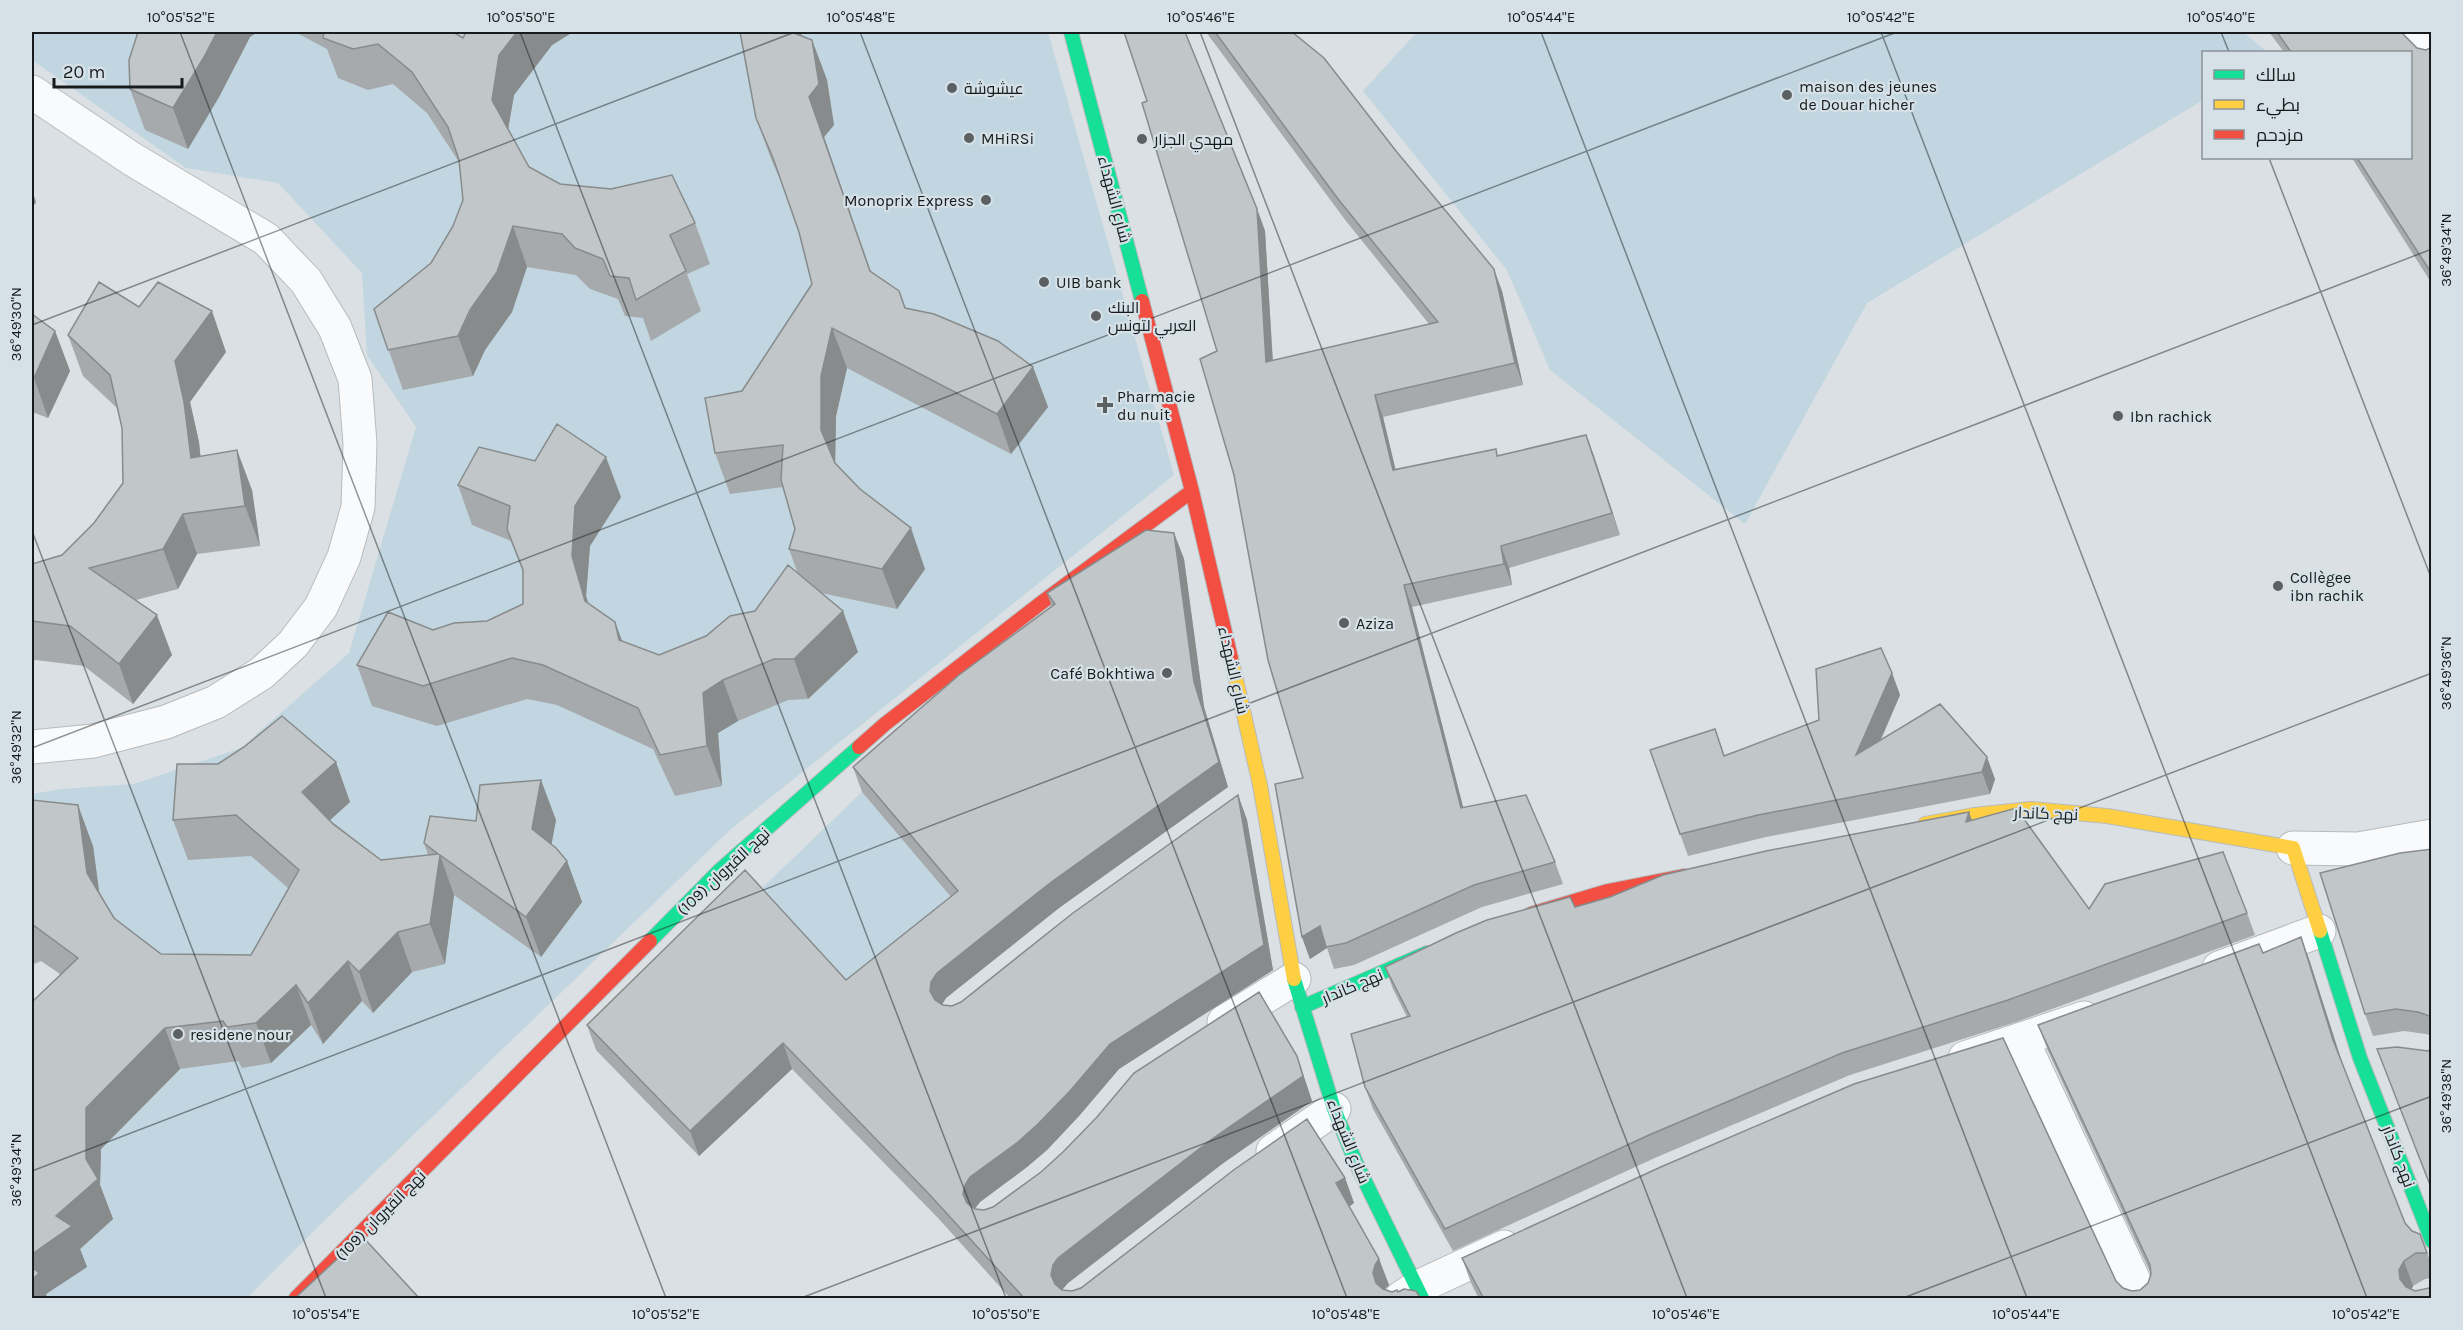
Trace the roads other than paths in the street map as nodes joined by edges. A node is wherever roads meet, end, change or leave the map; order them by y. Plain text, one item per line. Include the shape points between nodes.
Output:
1 (1071, 32) edge
2 (2415, 32) edge
3 (2432, 53) edge
4 (32, 92) edge
5 (1192, 491) junction
6 (32, 747) edge
7 (1916, 826) edge
8 (2432, 836) edge
9 (2293, 848) junction
10 (1697, 873) edge
11 (1512, 918) edge
12 (2319, 931) junction
13 (1437, 947) edge
14 (2187, 980) edge
15 (1298, 993) junction
16 (2110, 1008) edge
17 (1201, 1037) edge
18 (2022, 1040) junction
19 (2393, 1050) edge
20 (2360, 1058) junction
21 (1934, 1068) edge
22 (1334, 1109) junction
23 (1251, 1166) edge
24 (1535, 1233) edge
25 (2432, 1241) edge
26 (1413, 1295) edge
27 (296, 1299) edge
28 (2142, 1299) edge

1 - 5 street, شارع الشهداء
2 - 3 street
4 - 6 street via 132,159 266,239 306,281 335,328 355,379 360,444 358,507 344,557 321,607 293,644 262,673 216,702 166,722 93,741
5 - 15 street, شارع الشهداء via 1248,795
5 - 27 street, نهج القيروان (109) via 885,724 719,871
7 - 9 street, نهج كاندار via 2031,809 2107,816
8 - 9 street via 2358,849
9 - 12 street, نهج كاندار
10 - 11 street via 1608,891
12 - 14 street
12 - 20 street, نهج كاندار
13 - 15 street, نهج كاندار via 1389,971
15 - 17 street
15 - 22 street, شارع الشهداء
16 - 18 street
18 - 21 street
18 - 28 street
19 - 20 street
20 - 25 street, نهج كاندار
22 - 23 street
22 - 26 street, شارع الشهداء
24 - 26 street

